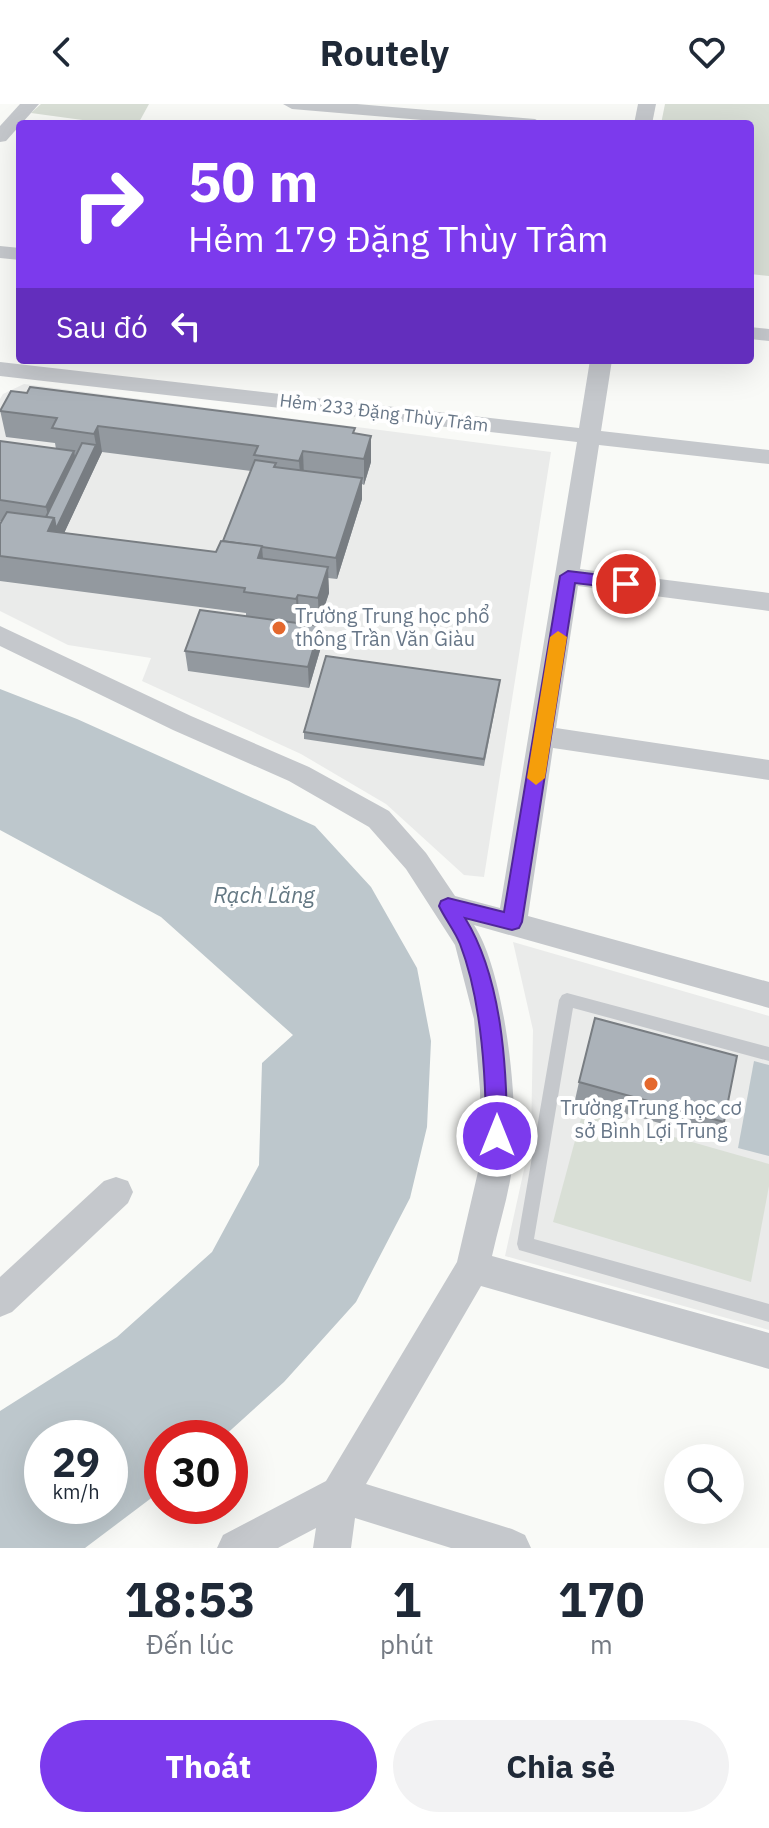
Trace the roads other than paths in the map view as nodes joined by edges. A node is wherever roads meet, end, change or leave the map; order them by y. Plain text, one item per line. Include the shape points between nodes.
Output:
1 (30, 104) edge
2 (292, 104) edge
3 (486, 120) edge
4 (0, 137) edge
5 (600, 364) edge
6 (0, 369) edge
7 (590, 437) junction
8 (769, 457) edge
9 (568, 576) junction
10 (769, 602) edge
11 (0, 635) edge
12 (542, 736) junction
13 (769, 770) edge
14 (448, 906) junction
15 (512, 922) junction
16 (769, 995) edge
17 (769, 1054) edge
18 (116, 1192) dead end
19 (473, 1267) junction
20 (0, 1300) edge
21 (769, 1313) edge
22 (769, 1351) edge
23 (339, 1494) junction
24 (236, 1548) edge
25 (332, 1548) edge
26 (512, 1548) edge

1 - 4 street
2 - 3 street
5 - 7 street
6 - 7 street, Hẻm 233 Đặng Thùy Trâm
7 - 8 street, Hẻm 233 Đặng Thùy Trâm
7 - 9 street
9 - 10 street
9 - 12 street
11 - 14 street via 339,795 379,819
12 - 13 street
12 - 15 street
14 - 15 street
14 - 19 street via 469,942 489,1019 496,1090 497,1159
15 - 16 street
17 - 21 lane via 567,1000 525,1244
18 - 20 street
19 - 22 street
19 - 23 street
23 - 24 street
23 - 25 street
23 - 26 street

